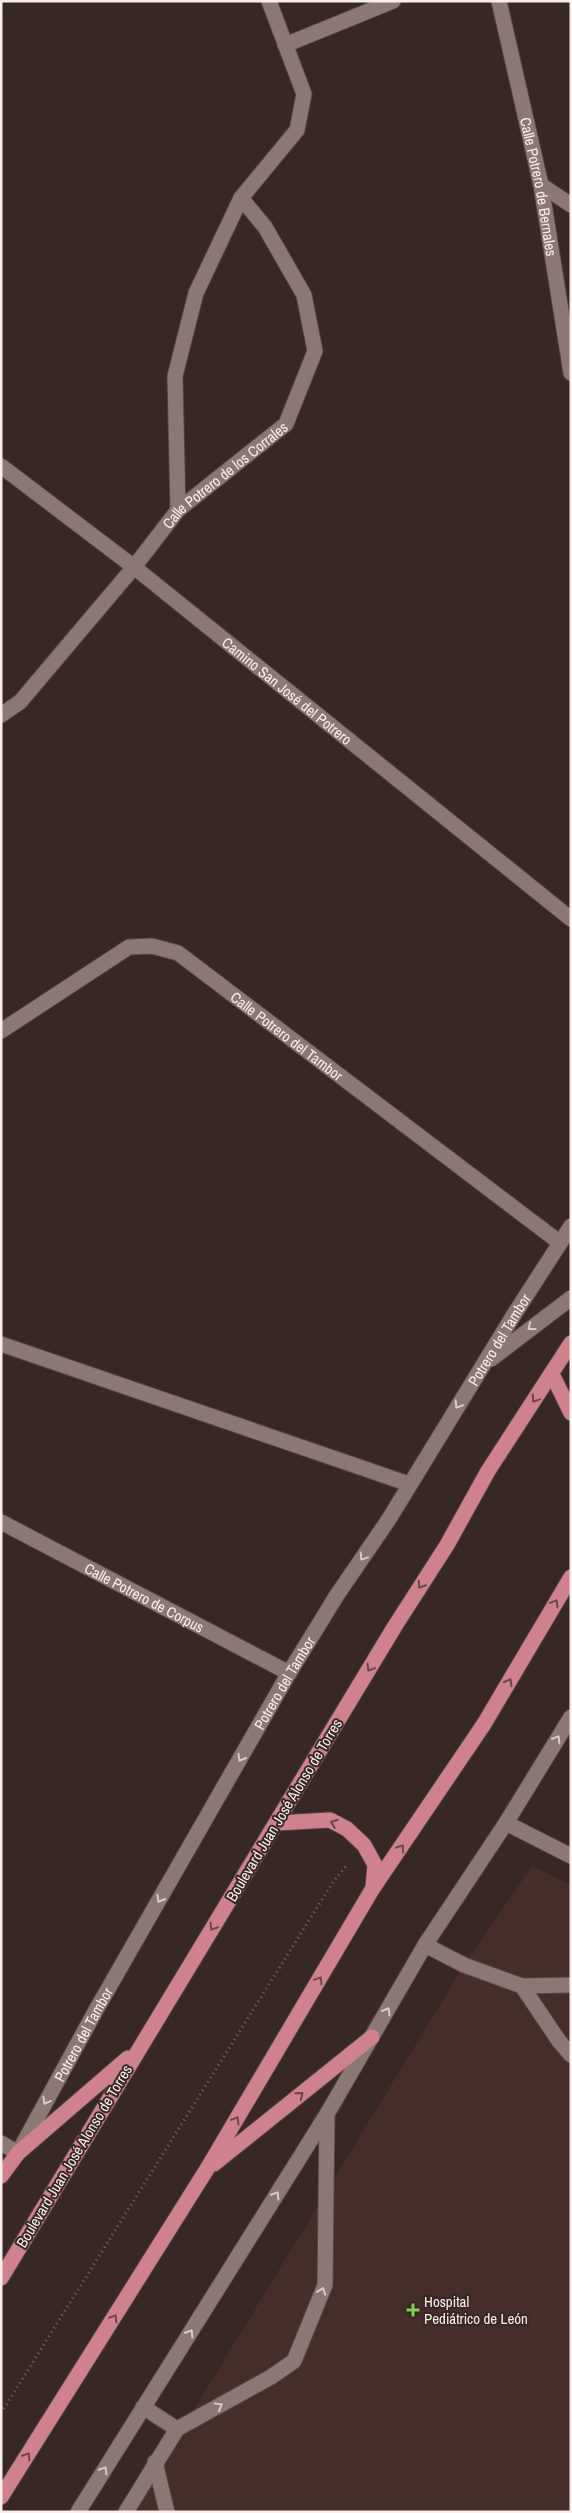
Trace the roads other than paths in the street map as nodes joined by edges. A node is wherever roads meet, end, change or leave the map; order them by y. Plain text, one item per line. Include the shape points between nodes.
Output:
1 (269, 1) edge
2 (393, 1) edge
3 (499, 1) edge
4 (285, 45) junction
5 (541, 185) junction
6 (241, 198) junction
7 (571, 205) edge
8 (571, 373) edge
9 (1, 466) edge
10 (178, 510) junction
11 (134, 567) junction
12 (1, 716) edge
13 (571, 919) edge
14 (1, 1032) edge
15 (571, 1226) edge
16 (559, 1242) junction
17 (571, 1298) edge
18 (1, 1344) edge
19 (571, 1344) edge
20 (484, 1364) junction
21 (552, 1374) junction
22 (571, 1413) edge
23 (409, 1484) junction
24 (1, 1522) edge
25 (571, 1577) edge
26 (289, 1673) junction
27 (571, 1717) edge
28 (276, 1823) junction
29 (506, 1823) junction
30 (571, 1856) edge
31 (373, 1888) junction
32 (425, 1946) junction
33 (571, 1985) edge
34 (522, 1986) junction
35 (372, 2037) junction
36 (137, 2050) junction
37 (571, 2055) edge
38 (327, 2114) junction
39 (1, 2143) edge
40 (18, 2152) junction
41 (207, 2169) junction
42 (1, 2176) edge
43 (1, 2278) edge
44 (143, 2407) junction
45 (176, 2430) junction
46 (155, 2462) junction
47 (1, 2497) edge
48 (78, 2512) edge
49 (126, 2512) edge
50 (167, 2512) edge

1 - 4 street
2 - 4 street
3 - 5 street, Calle Potrero de Bernales
4 - 6 street via 304,94 296,130
5 - 7 street
5 - 8 street, Calle Potrero de Bernales
6 - 10 street via 196,292 175,376
6 - 10 street, Calle Potrero de los Corrales via 265,227 304,295 315,351 286,424
9 - 11 street, Camino San José del Potrero
10 - 11 street, Calle Potrero de los Corrales
11 - 12 street, Calle Potrero de los Corrales via 20,702
11 - 13 street, Camino San José del Potrero
14 - 16 street, Calle Potrero del Tambor via 129,947 152,946 178,953
15 - 16 street, Potrero del Tambor
16 - 20 street, Potrero del Tambor
17 -> 20 street
18 - 23 street
19 - 21 main road, Boulevard Juan José Alonso de Torres
20 -> 23 street, Potrero del Tambor
21 - 22 main road
21 -> 28 main road, Boulevard Juan José Alonso de Torres via 488,1471 447,1545
23 -> 26 street, Potrero del Tambor
24 - 26 street, Calle Potrero de Corpus
31 -> 25 main road via 484,1724
26 -> 40 street, Potrero del Tambor
29 -> 27 street
31 -> 28 main road via 375,1865 364,1845 347,1829 330,1820
28 -> 36 main road, Boulevard Juan José Alonso de Torres
29 - 30 street
29 - 32 street
41 -> 31 main road
32 - 34 street via 464,1965
35 -> 32 street
33 - 34 street
34 - 37 street
35 - 38 street
41 -> 35 main road
36 - 40 main road
36 - 43 main road, Boulevard Juan José Alonso de Torres
44 -> 38 street
45 -> 38 street via 271,2377 294,2360 325,2286
39 - 40 street
40 - 42 main road
47 -> 41 main road
44 - 45 street
48 -> 44 street
45 - 46 street
46 - 49 street
46 - 50 street

